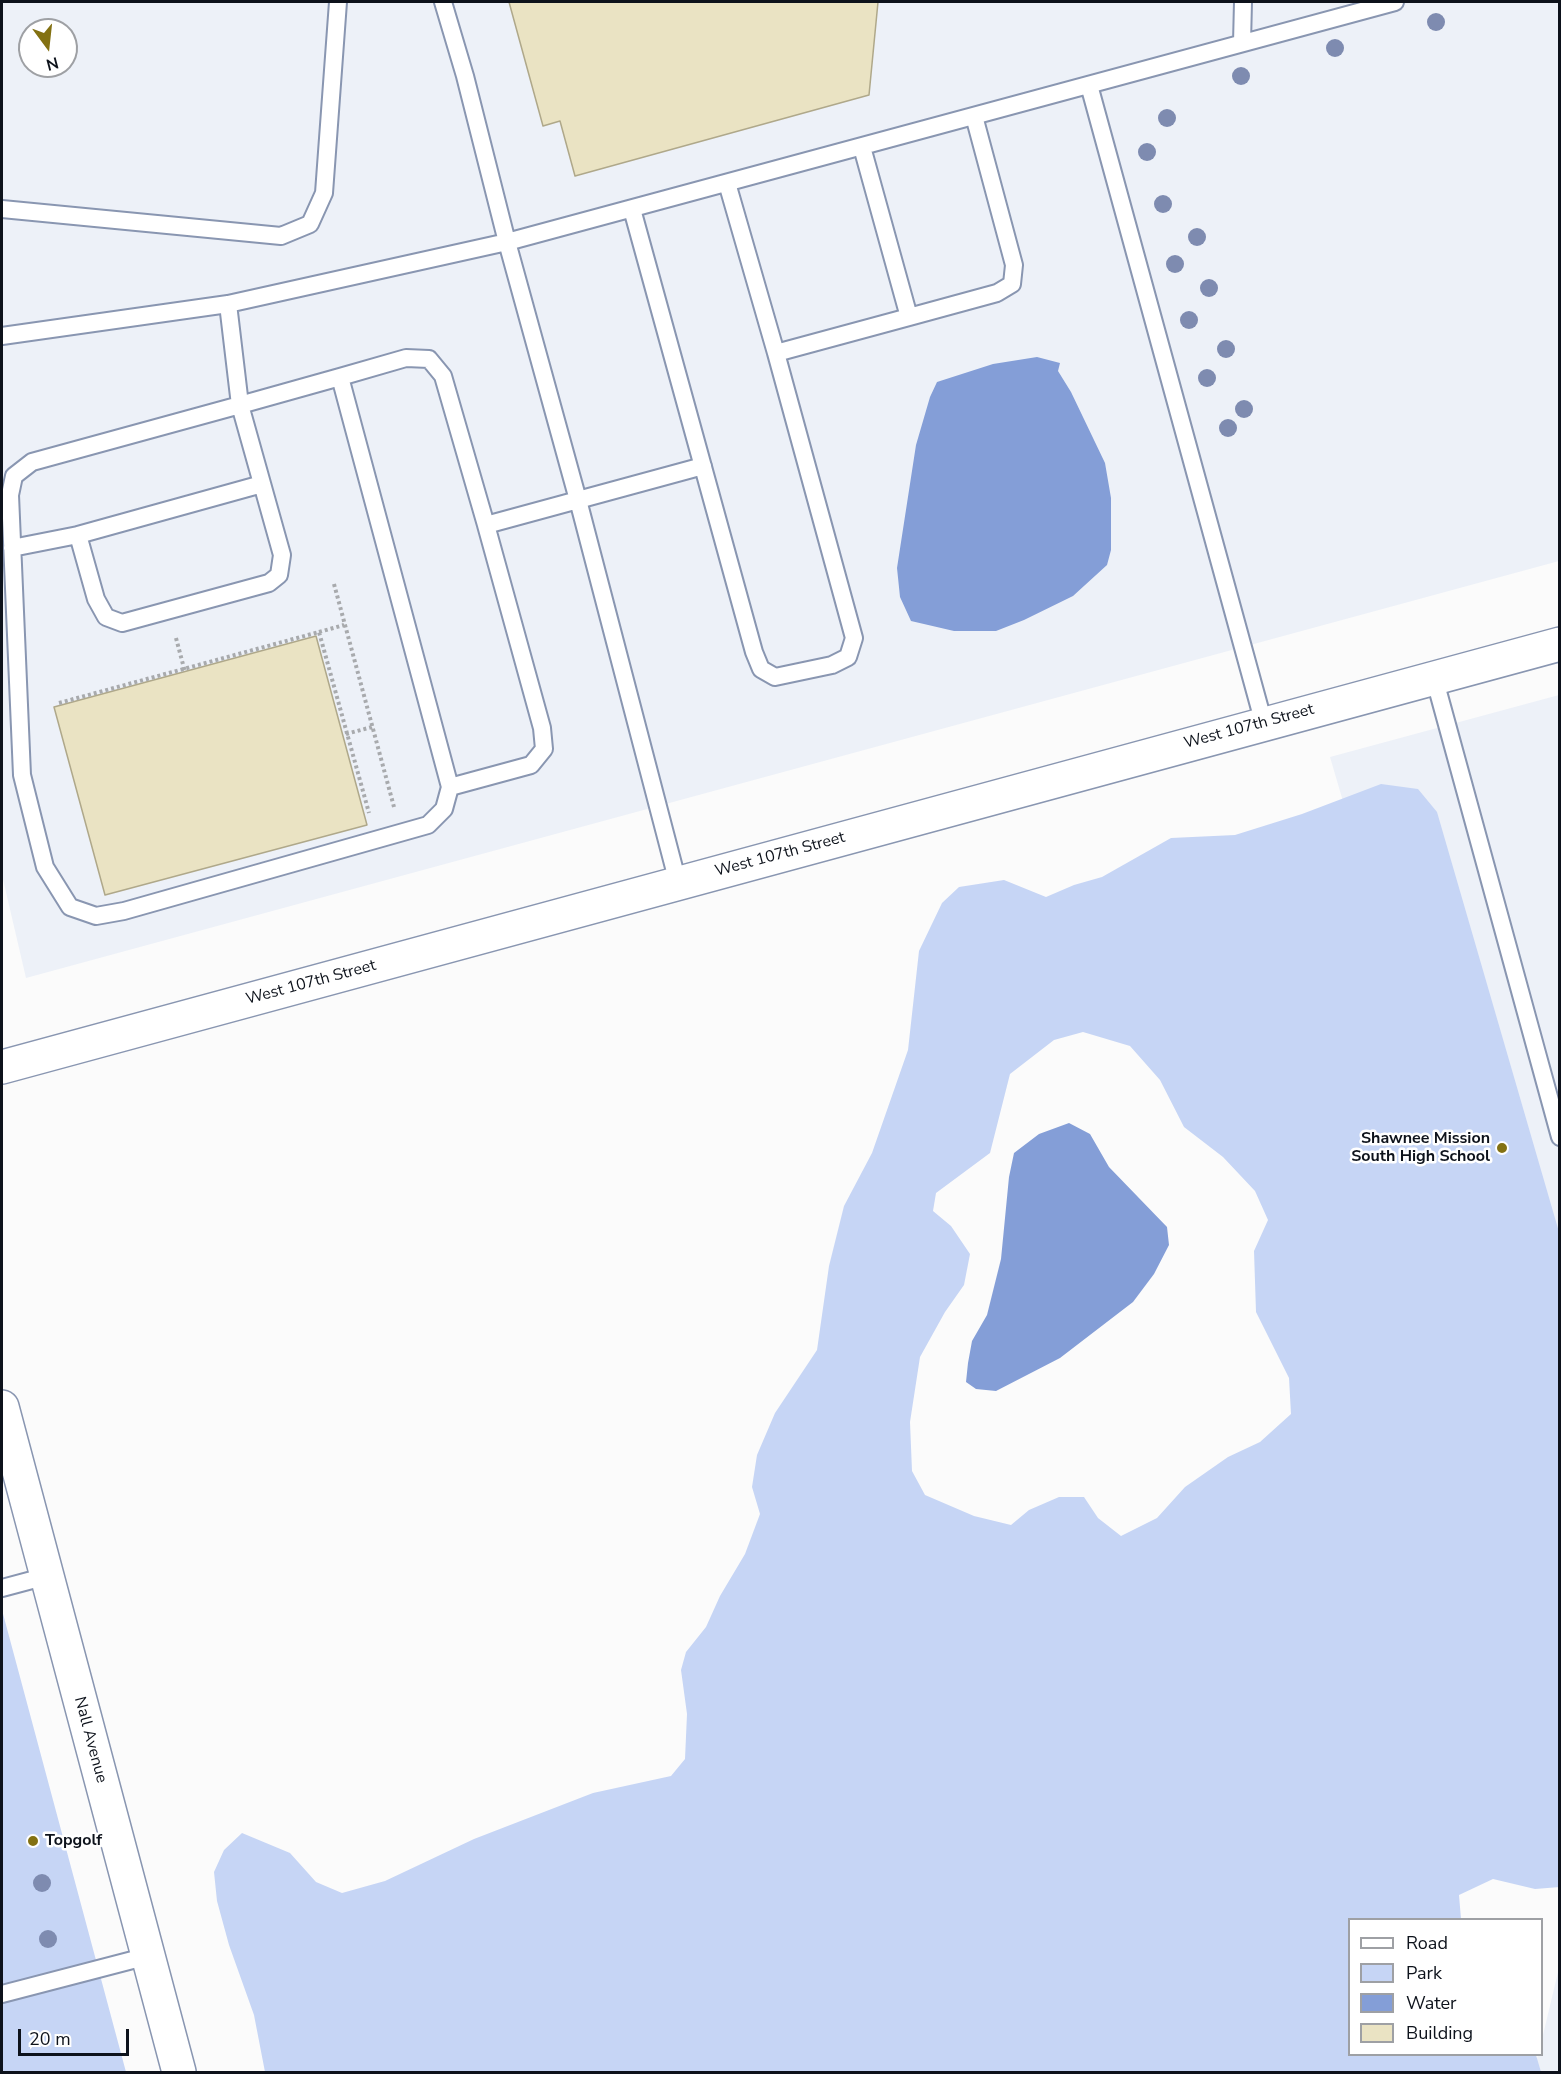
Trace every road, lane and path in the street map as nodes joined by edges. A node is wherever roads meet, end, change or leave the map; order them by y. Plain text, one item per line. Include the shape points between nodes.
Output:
1 (338, 2) edge
2 (443, 2) edge
3 (1243, 2) edge
4 (1395, 2) edge
5 (1242, 43) junction
6 (1089, 85) junction
7 (974, 116) junction
8 (862, 147) junction
9 (727, 183) junction
10 (2, 209) edge
11 (632, 209) junction
12 (507, 242) junction
13 (228, 304) junction
14 (909, 317) junction
15 (2, 336) edge
16 (776, 353) junction
17 (340, 376) junction
18 (240, 405) junction
19 (703, 466) junction
20 (262, 483) junction
21 (578, 500) junction
22 (486, 525) junction
23 (78, 535) junction
24 (12, 548) junction
25 (334, 584) dead end
26 (344, 625) junction
27 (174, 631) dead end
28 (319, 632) junction
29 (1560, 644) edge
30 (185, 670) junction
31 (1434, 677) junction
32 (59, 703) dead end
33 (1264, 723) junction
34 (372, 727) junction
35 (346, 734) junction
36 (450, 787) junction
37 (394, 808) dead end
38 (369, 814) dead end
39 (678, 883) junction
40 (2, 1067) edge
41 (1560, 1137) edge
42 (2, 1407) edge
43 (47, 1576) junction
44 (2, 1588) edge
45 (148, 1956) junction
46 (2, 1994) edge
47 (179, 2073) edge

1 - 10 lane via 324,194 310,224 281,236
2 - 12 lane
3 - 5 lane
4 - 5 lane
5 - 6 lane
6 - 7 lane
6 - 33 lane
7 - 8 lane
7 - 14 lane via 1014,265 1012,284 997,293
8 - 9 lane
8 - 14 lane
9 - 11 lane
9 - 16 lane
11 - 12 lane
11 - 19 lane
12 - 13 lane
12 - 21 lane
13 - 15 lane
13 - 18 lane
14 - 16 lane
16 - 19 lane via 855,638 848,657 832,665 775,677 761,669
17 - 18 lane
17 - 22 lane via 406,358 429,359 443,376
17 - 36 lane
18 - 20 lane
18 - 24 lane via 32,462 14,476 10,495
19 - 21 lane
20 - 23 lane
20 - 23 lane via 282,555 279,575 269,583 122,623 106,617 96,599
21 - 22 lane
21 - 39 lane
22 - 36 lane via 542,728 544,749 531,765
23 - 24 lane
24 - 36 lane via 22,775 45,867 70,907 96,916 124,911 428,825 444,809
25 - 26 path
26 - 28 path
26 - 34 path
27 - 30 path
28 - 30 path
28 - 35 path
29 - 31 street, West 107th Street
30 - 32 path
31 - 33 street, West 107th Street
31 - 41 lane
33 - 39 street, West 107th Street
34 - 35 path
34 - 37 path
35 - 38 path
39 - 40 street, West 107th Street
42 - 43 street, Nall Avenue
43 - 44 lane
43 - 45 street, Nall Avenue
45 - 46 lane
45 - 47 street, Nall Avenue

